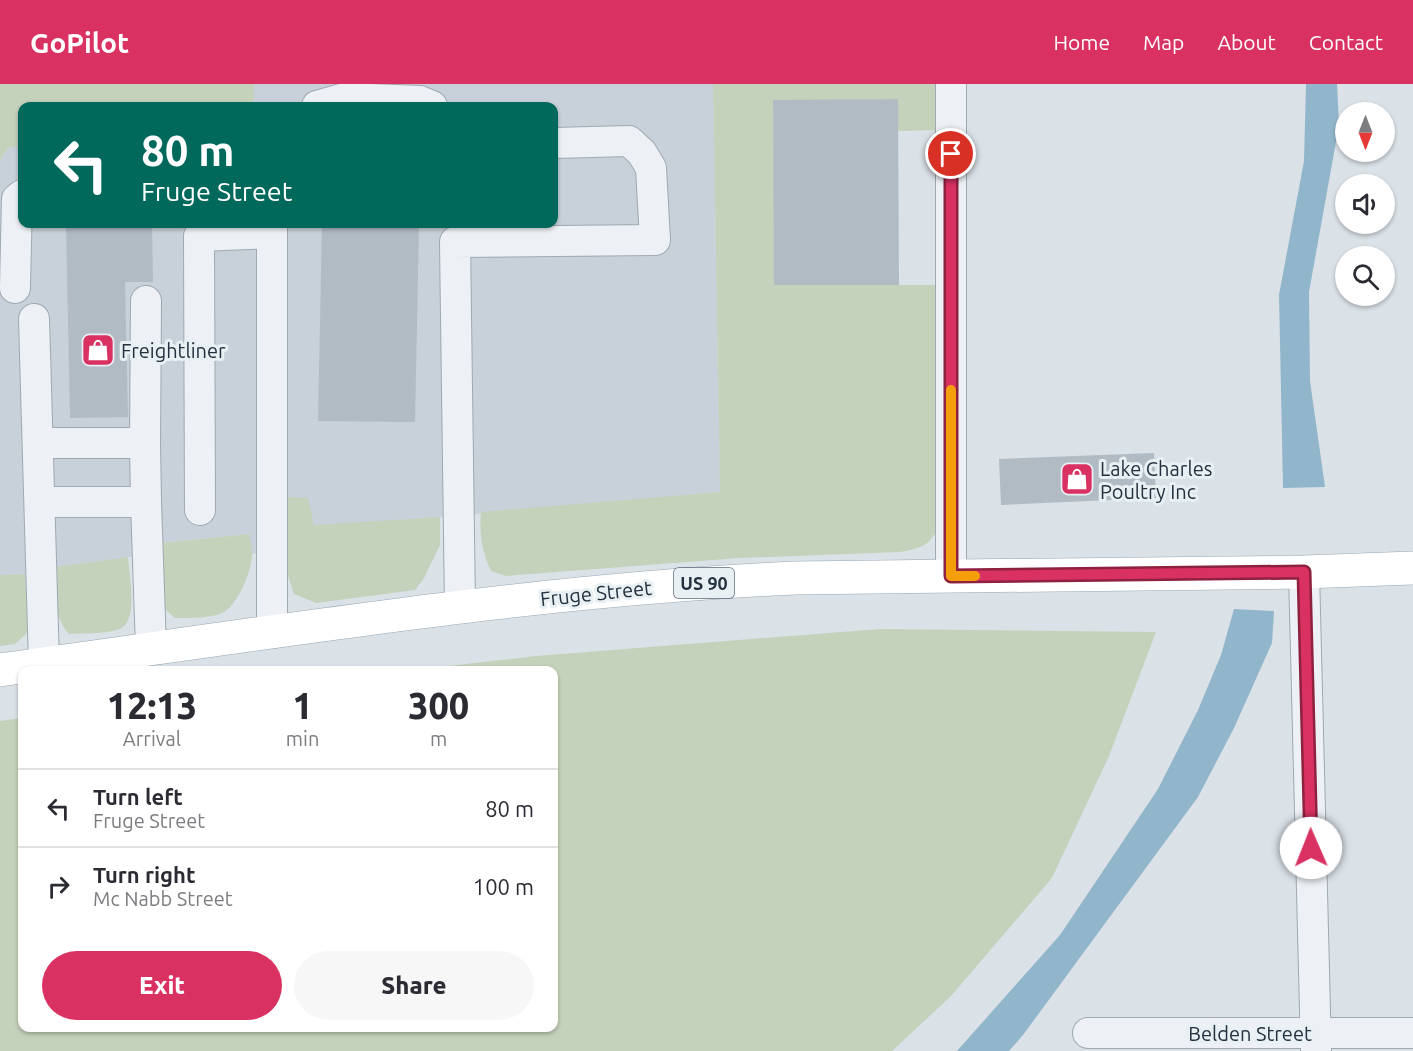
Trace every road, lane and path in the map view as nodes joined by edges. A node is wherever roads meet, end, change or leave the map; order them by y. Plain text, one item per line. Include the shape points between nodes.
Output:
1 (951, 84) edge
2 (370, 92) edge
3 (331, 102) edge
4 (422, 102) edge
5 (558, 143) edge
6 (18, 198) edge
7 (272, 228) edge
8 (454, 233) edge
9 (15, 288) dead end
10 (146, 301) dead end
11 (34, 319) dead end
12 (38, 443) junction
13 (145, 443) junction
14 (40, 502) junction
15 (146, 502) junction
16 (200, 510) dead end
17 (1413, 568) edge
18 (1304, 572) junction
19 (951, 576) junction
20 (460, 608) junction
21 (272, 633) junction
22 (151, 649) junction
23 (44, 664) junction
24 (29, 666) edge
25 (18, 668) edge
26 (0, 670) edge
27 (1088, 1033) dead end
28 (1413, 1033) edge
29 (1316, 1042) edge

1 - 19 street
2 - 3 street
2 - 4 street
5 - 8 street via 629,141 642,153 651,168 655,240
6 - 9 street
7 - 16 street via 199,236
7 - 21 street
8 - 20 street
10 - 13 street
11 - 12 street
12 - 13 street
12 - 14 street
13 - 15 street
14 - 15 street
14 - 23 street
15 - 22 street
17 - 18 main road, Fruge Street / US 90
18 - 19 main road, Fruge Street / US 90
18 - 29 street
19 - 20 main road, Fruge Street / US 90 via 726,581
20 - 21 main road, Fruge Street / US 90
21 - 22 main road, Fruge Street / US 90
22 - 23 main road, Fruge Street / US 90
23 - 24 main road, Fruge Street / US 90
25 - 26 main road, Fruge Street / US 90
27 - 29 street, Belden Street
28 - 29 street, Belden Street

